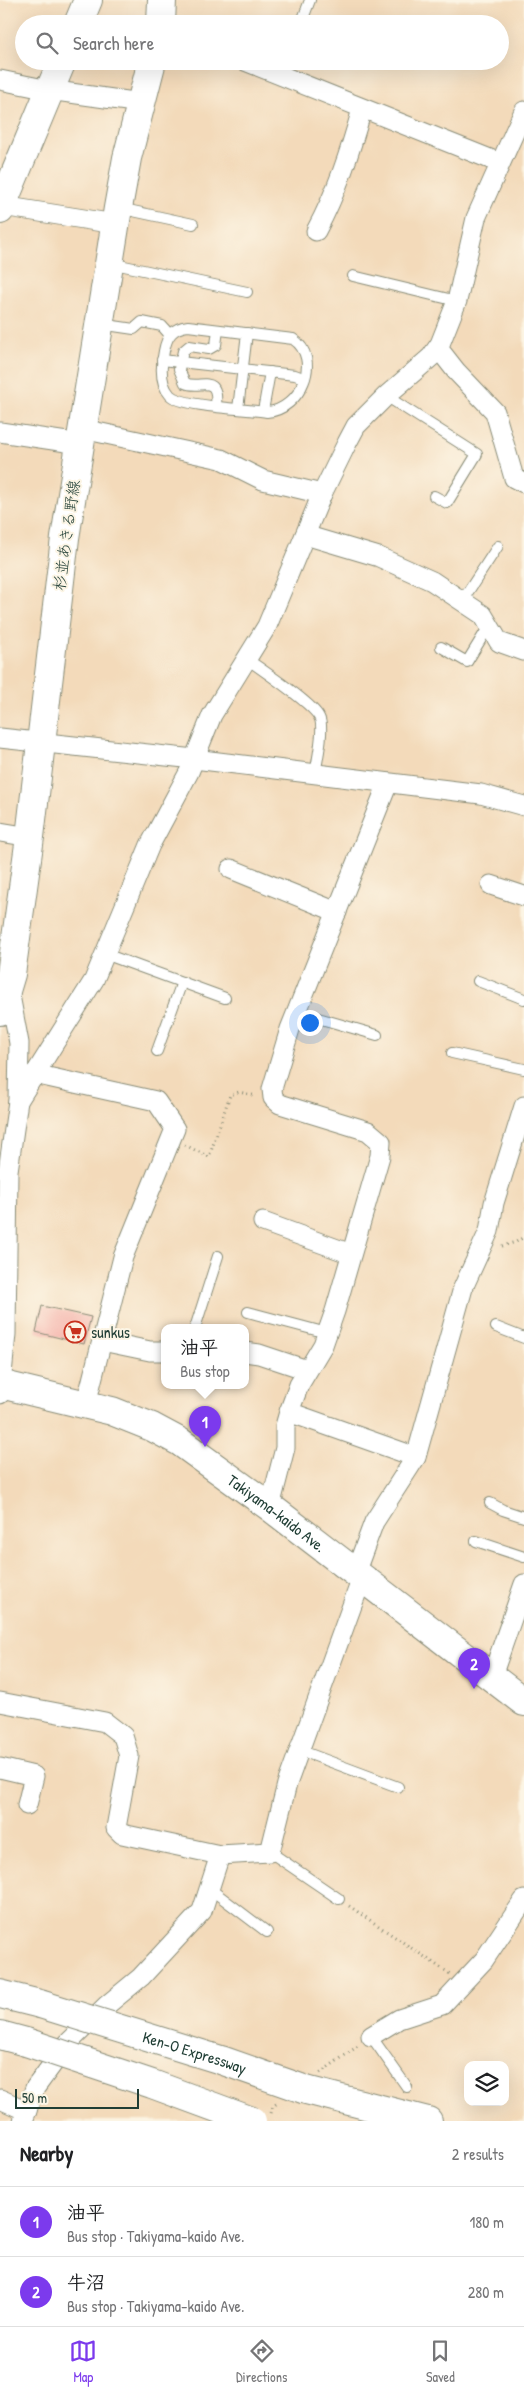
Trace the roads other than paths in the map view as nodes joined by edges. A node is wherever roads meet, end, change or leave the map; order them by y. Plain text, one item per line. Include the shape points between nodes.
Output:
1 (88, 0) edge
2 (162, 0) edge
3 (310, 0) edge
4 (82, 15) edge
5 (161, 15) edge
6 (305, 15) edge
7 (58, 70) edge
8 (150, 70) edge
9 (287, 70) edge
10 (0, 80) edge
11 (50, 90) junction
12 (141, 103) junction
13 (362, 109) junction
14 (524, 111) edge
15 (500, 163) junction
16 (1, 208) edge
17 (117, 216) junction
18 (193, 224) dead end
19 (316, 231) dead end
20 (109, 263) junction
21 (353, 276) dead end
22 (247, 292) dead end
23 (456, 301) junction
24 (99, 324) junction
25 (218, 330) junction
26 (247, 333) junction
27 (169, 334) junction
28 (438, 348) junction
29 (162, 360) junction
30 (180, 362) junction
31 (242, 369) junction
32 (270, 372) junction
33 (304, 378) junction
34 (386, 396) junction
35 (216, 406) junction
36 (238, 408) junction
37 (263, 411) junction
38 (0, 432) edge
39 (81, 437) junction
40 (524, 483) edge
41 (322, 494) junction
42 (434, 496) dead end
43 (305, 535) junction
44 (498, 546) dead end
45 (462, 601) junction
46 (489, 626) junction
47 (441, 647) dead end
48 (524, 651) edge
49 (247, 659) junction
50 (0, 738) edge
51 (41, 743) junction
52 (194, 758) junction
53 (315, 774) junction
54 (388, 783) junction
55 (524, 806) edge
56 (0, 832) edge
57 (30, 837) junction
58 (231, 869) dead end
59 (492, 885) dead end
60 (524, 896) edge
61 (337, 912) junction
62 (7, 945) edge
63 (105, 954) junction
64 (478, 981) dead end
65 (182, 982) junction
66 (4, 998) edge
67 (225, 998) dead end
68 (524, 999) edge
69 (297, 1012) junction
70 (377, 1035) dead end
71 (157, 1051) dead end
72 (452, 1053) dead end
73 (524, 1069) edge
74 (34, 1074) junction
75 (18, 1101) junction
76 (524, 1106) edge
77 (263, 1222) dead end
78 (352, 1254) junction
79 (218, 1256) dead end
80 (3, 1281) edge
81 (248, 1312) dead end
82 (196, 1324) edge
83 (496, 1327) dead end
84 (327, 1333) junction
85 (524, 1338) edge
86 (102, 1341) junction
87 (161, 1351) edge
88 (249, 1353) edge
89 (307, 1370) junction
90 (1, 1387) edge
91 (86, 1404) junction
92 (289, 1412) junction
93 (416, 1457) junction
94 (490, 1502) dead end
95 (270, 1507) junction
96 (524, 1518) edge
97 (476, 1541) dead end
98 (524, 1558) edge
99 (358, 1576) junction
100 (524, 1584) edge
101 (492, 1676) junction
102 (0, 1702) edge
103 (524, 1702) edge
104 (299, 1750) junction
105 (0, 1768) edge
106 (398, 1787) dead end
107 (27, 1805) dead end
108 (270, 1852) junction
109 (220, 1855) junction
110 (209, 1888) junction
111 (339, 1899) road end
112 (524, 1900) edge
113 (267, 1932) dead end
114 (0, 1994) edge
115 (0, 2035) edge
116 (371, 2036) joint
117 (407, 2087) dead end
118 (306, 2090) junction
119 (0, 2099) edge
120 (25, 2116) edge
121 (252, 2121) edge
122 (386, 2121) edge
123 (428, 2121) edge

1 - 4 main road
2 - 5 main road
3 - 6 lane
7 - 11 main road
8 - 12 main road, 杉並あきる野線
9 - 13 street
10 - 11 street
11 - 12 street
11 - 16 main road
12 - 17 main road, 杉並あきる野線
13 - 15 street
13 - 19 street via 334,199
14 - 15 street
15 - 23 street via 476,218
16 - 17 street
17 - 18 lane
17 - 20 main road, 杉並あきる野線
20 - 22 lane
20 - 24 main road, 杉並あきる野線
21 - 23 lane
23 - 28 street
24 - 27 lane via 134,329 142,322 162,326
24 - 39 main road, 杉並あきる野線
25 - 26 lane
25 - 27 lane via 188,326
25 - 30 lane via 216,345 210,349 189,346 183,350
26 - 31 lane
26 - 33 lane via 293,339 300,344 307,359
27 - 29 lane
28 - 34 street
28 - 40 street via 495,412 514,478
29 - 30 lane
29 - 35 lane via 162,380 170,395 184,403
30 - 31 lane
30 - 35 lane via 180,376 184,383 209,384 217,397
31 - 32 lane
31 - 36 lane
32 - 33 lane
32 - 37 lane
33 - 37 lane via 297,394 285,407 277,411
34 - 41 street via 356,426
34 - 42 lane via 477,454 447,503
35 - 36 lane
36 - 37 lane
38 - 39 street
39 - 41 street via 221,459 263,480
39 - 51 main road, 杉並あきる野線 via 64,538
41 - 43 street
43 - 45 street via 380,557 432,580
43 - 49 street via 267,626
44 - 45 lane
45 - 46 street via 483,615
46 - 47 lane via 467,662
46 - 48 street via 499,642
49 - 52 street via 212,715
49 - 53 lane via 320,717
50 - 51 street
51 - 52 street
51 - 57 main road, 杉並あきる野線
52 - 53 street
52 - 63 street via 150,845
53 - 54 street
54 - 55 street via 481,794
54 - 61 street
56 - 57 street
57 - 62 main road, 杉並あきる野線
58 - 61 street
59 - 60 street
61 - 69 street
62 - 66 main road, 杉並あきる野線
63 - 65 lane
63 - 74 street via 94,980
64 - 68 lane
65 - 67 lane
65 - 71 lane
66 - 75 street via 19,1043
69 - 70 lane
69 - 78 street via 272,1089 273,1098 280,1104 368,1131 381,1142 380,1156
72 - 73 lane
74 - 75 street
74 - 86 street via 156,1101 175,1128 123,1257
75 - 80 street via 8,1171
76 - 93 street via 494,1202 489,1231 463,1288
77 - 78 street
78 - 84 street
79 - 82 lane
80 - 90 street
81 - 84 lane
83 - 85 lane
84 - 89 street
86 - 87 street
86 - 91 street
88 - 89 street
89 - 92 street
90 - 91 main road, Takiyama-kaido Ave.
91 - 95 main road, Takiyama-kaido Ave. via 112,1411 180,1442
92 - 93 street
92 - 95 street via 285,1448
93 - 99 street via 374,1522
94 - 96 lane
95 - 99 main road, Takiyama-kaido Ave.
97 - 98 lane
99 - 101 main road, Takiyama-kaido Ave.
99 - 104 street
100 - 101 street
101 - 103 main road, Takiyama-kaido Ave.
102 - 109 street via 105,1722 123,1736 129,1756 116,1828 122,1834
104 - 106 lane
104 - 108 street
105 - 107 street via 34,1776
108 - 109 street
108 - 111 lane
109 - 110 street
110 - 113 lane
110 - 120 street via 202,1911 171,1946 68,2043 36,2088
112 - 116 street via 484,1960 442,2005 399,2019
114 - 118 main road, Ken-O Expressway, bridge via 213,2057
115 - 121 main road, bridge via 152,2084
116 - 117 lane
118 - 122 main road, Ken-O Expressway
118 - 123 main road
119 - 120 street

